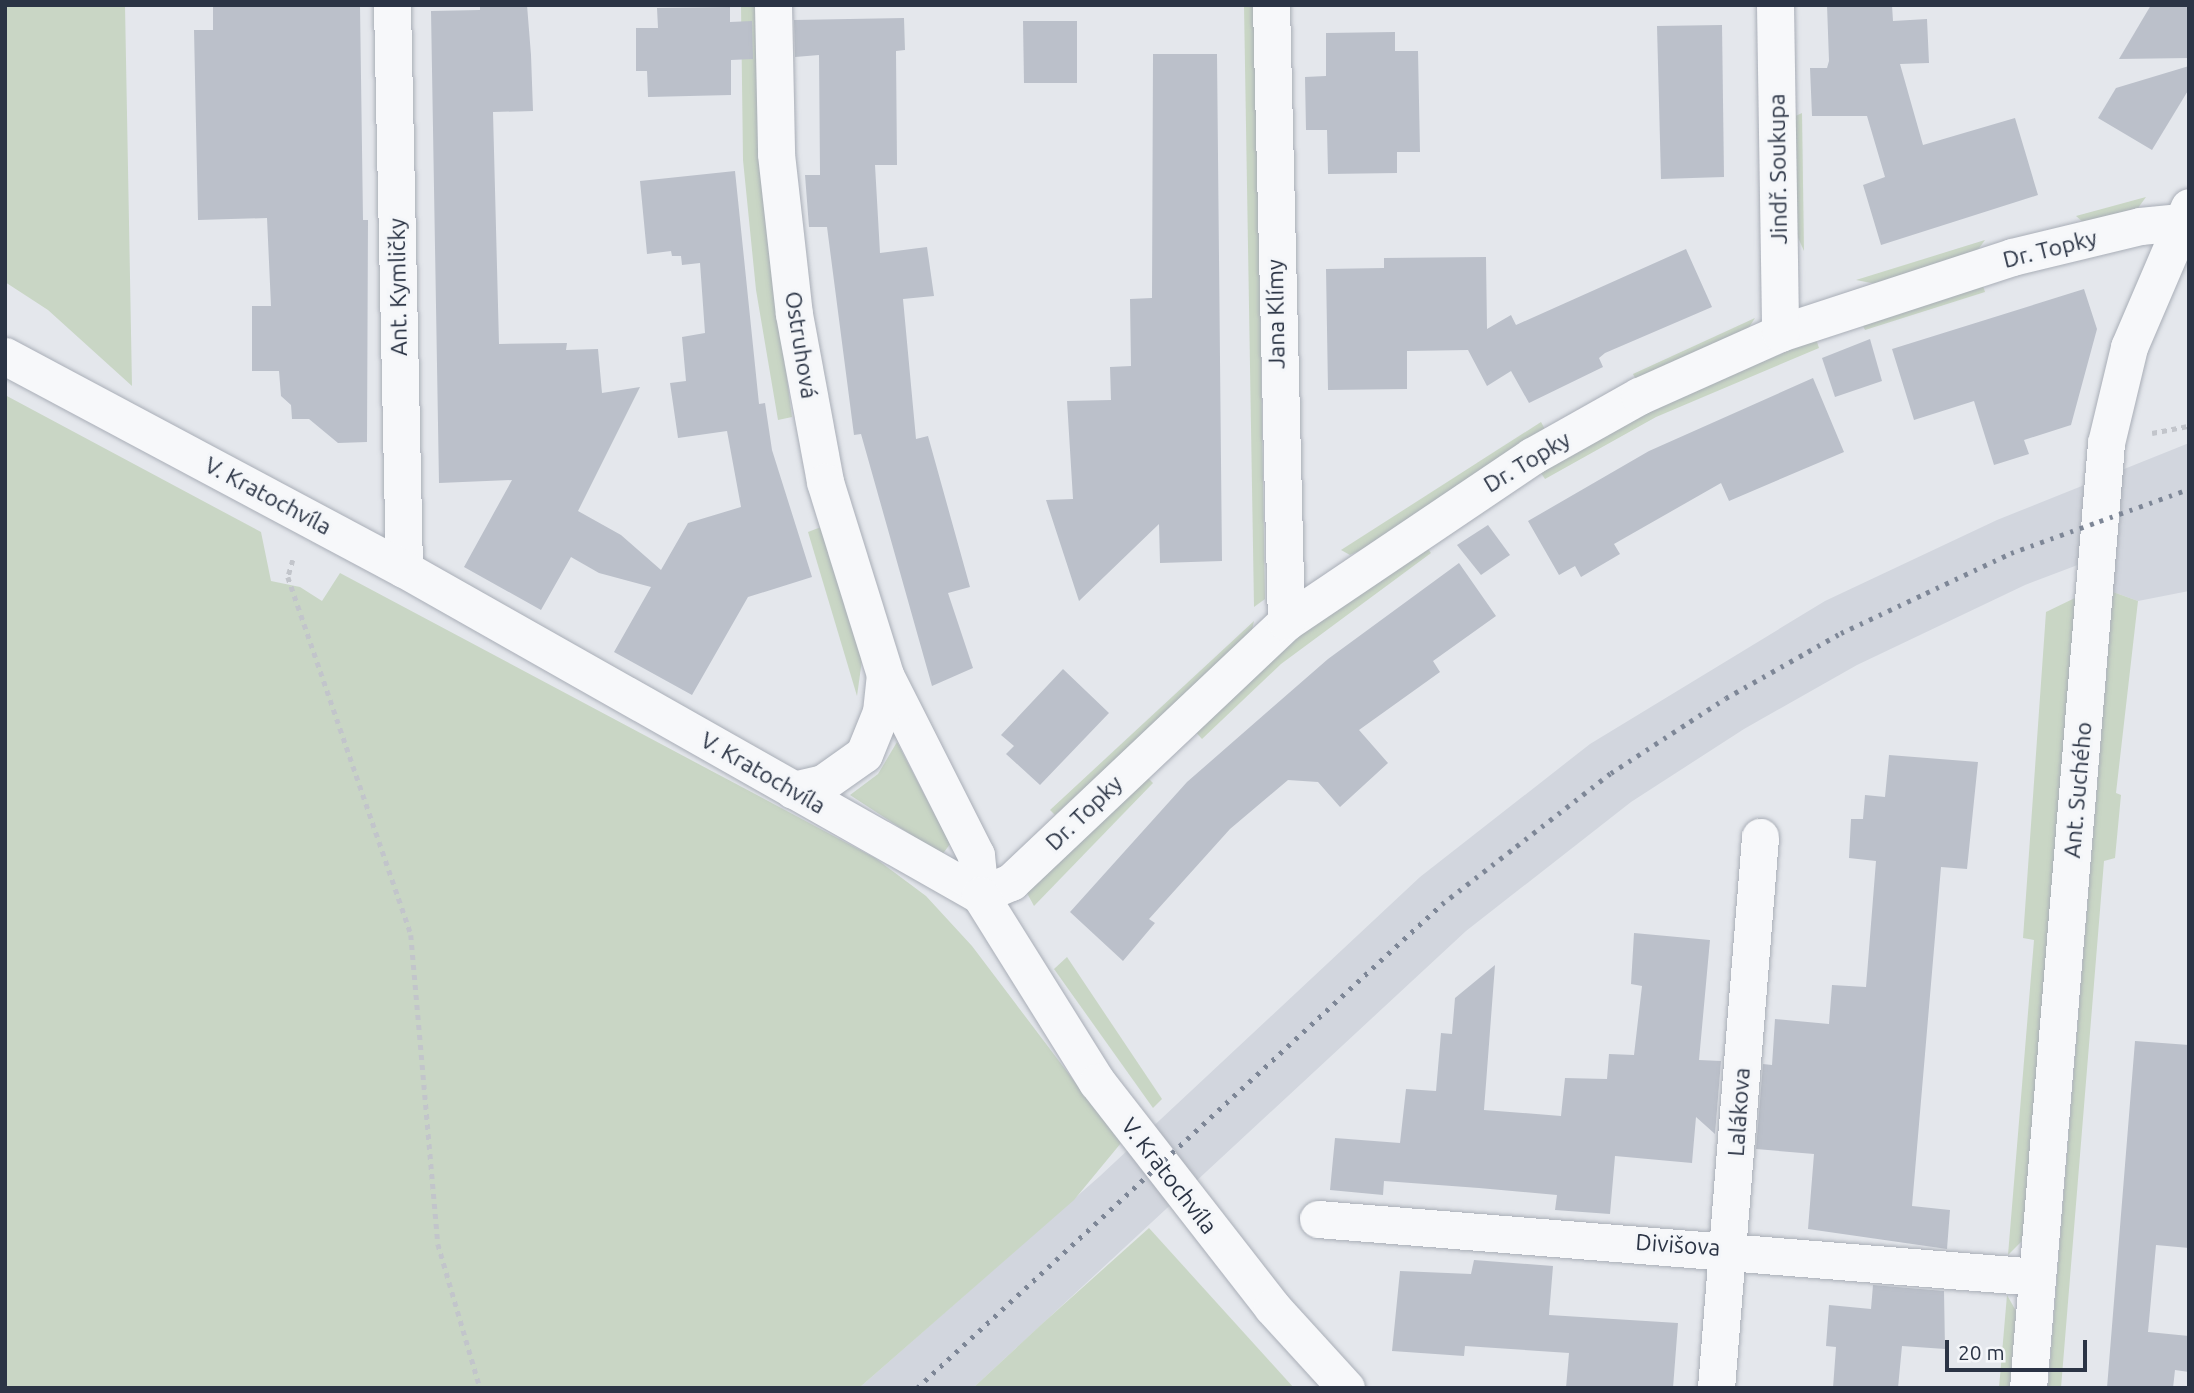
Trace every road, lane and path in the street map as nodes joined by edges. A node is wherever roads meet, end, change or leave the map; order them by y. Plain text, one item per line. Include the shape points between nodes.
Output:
1 (392, 5) edge
2 (773, 5) edge
3 (1271, 5) edge
4 (1775, 5) edge
5 (2185, 215) edge
6 (1780, 333) junction
7 (5, 356) edge
8 (306, 516) junction
9 (404, 569) junction
10 (1286, 622) junction
11 (885, 675) junction
12 (793, 790) junction
13 (1760, 837) dead end
14 (980, 895) junction
15 (1318, 1219) dead end
16 (1729, 1249) junction
17 (2038, 1277) junction
18 (480, 1388) edge
19 (1346, 1388) edge
20 (1716, 1388) edge
21 (2028, 1388) edge

1 - 9 street, Ant. Kymličky
2 - 11 street, Ostruhová via 776,154 794,314 825,482
3 - 10 street, Jana Klímy
4 - 6 street, Jindř. Soukupa
5 - 6 street, Dr. Topky via 2012,257
5 - 17 street, Ant. Suchého via 2129,346 2106,443
6 - 10 street, Dr. Topky via 1639,396 1532,456
7 - 8 street, V. Kratochvíla
8 - 9 street, V. Kratochvíla
8 - 18 path via 288,577 411,935 438,1244
9 - 12 street, V. Kratochvíla
10 - 14 street, Dr. Topky via 1011,882
11 - 12 street, Ostruhová via 881,712 864,754 823,783
11 - 14 street, Ostruhová via 976,855
12 - 14 street, V. Kratochvíla
13 - 16 street, Lalákova
14 - 19 street, V. Kratochvíla via 1064,1036 1105,1093 1272,1307
15 - 16 street, Divišova
16 - 17 street, Divišova
16 - 20 street, Lalákova
17 - 21 street, Ant. Suchého

